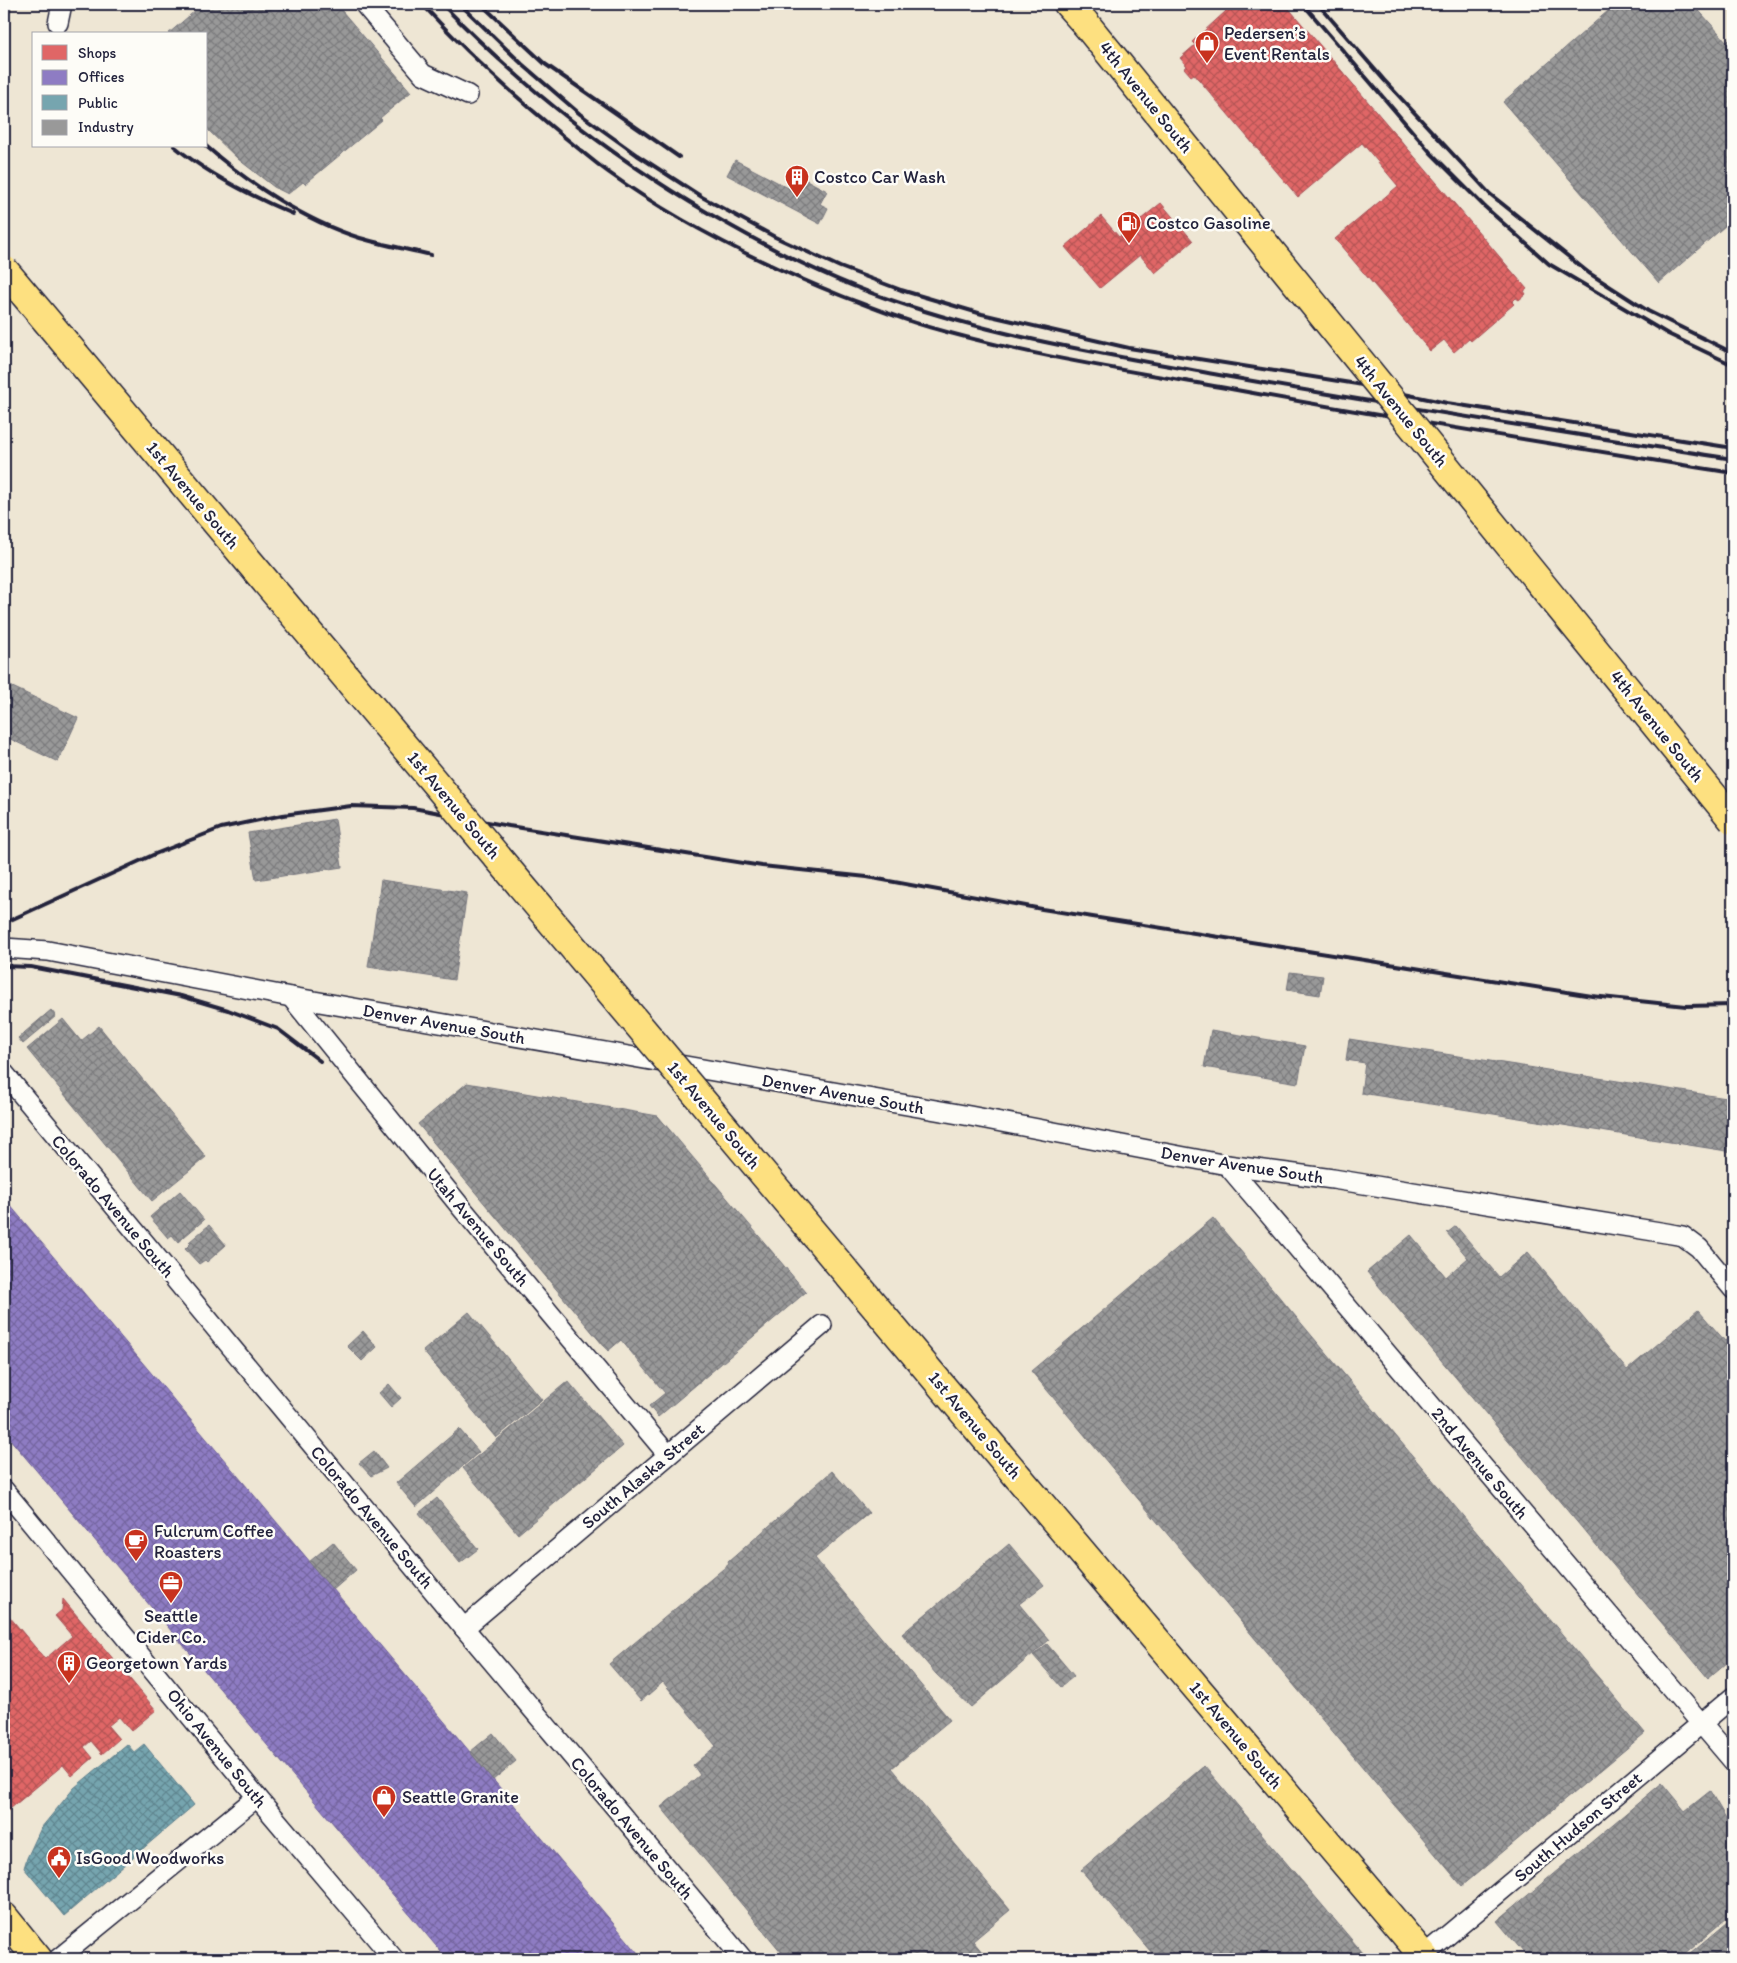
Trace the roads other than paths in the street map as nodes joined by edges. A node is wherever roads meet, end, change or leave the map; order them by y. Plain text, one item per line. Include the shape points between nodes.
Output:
1 (62, 4) edge
2 (364, 4) edge
3 (1077, 13) edge
4 (58, 23) dead end
5 (468, 95) dead end
6 (4, 270) edge
7 (1733, 820) edge
8 (4, 948) edge
9 (291, 997) junction
10 (4, 1073) edge
11 (1227, 1165) junction
12 (1733, 1289) edge
13 (822, 1325) dead end
14 (668, 1455) junction
15 (4, 1490) edge
16 (464, 1628) junction
17 (1733, 1697) edge
18 (1701, 1724) junction
19 (1733, 1761) edge
20 (257, 1797) junction
21 (4, 1917) edge
22 (1425, 1958) edge
23 (38, 1959) edge
24 (58, 1959) edge
25 (394, 1959) edge
26 (743, 1959) edge

1 - 4 street
2 - 5 street via 423,74
3 - 7 main road, 4th Avenue South, bridge
6 - 22 main road, 1st Avenue South, bridge
8 - 9 street, Denver Avenue South via 48,951
9 - 11 street, Denver Avenue South via 970,1116
9 - 14 street, Utah Avenue South
10 - 16 street, Colorado Avenue South
11 - 12 street, Denver Avenue South via 1683,1236 1699,1248
11 - 18 street, 2nd Avenue South
13 - 14 street, South Alaska Street
14 - 16 street, South Alaska Street
15 - 20 street, Ohio Avenue South
16 - 26 street, Colorado Avenue South
17 - 18 street, South Hudson Street
18 - 19 street, 2nd Avenue South
18 - 22 street, South Hudson Street
20 - 24 street
20 - 25 street, Ohio Avenue South
21 - 23 main road

